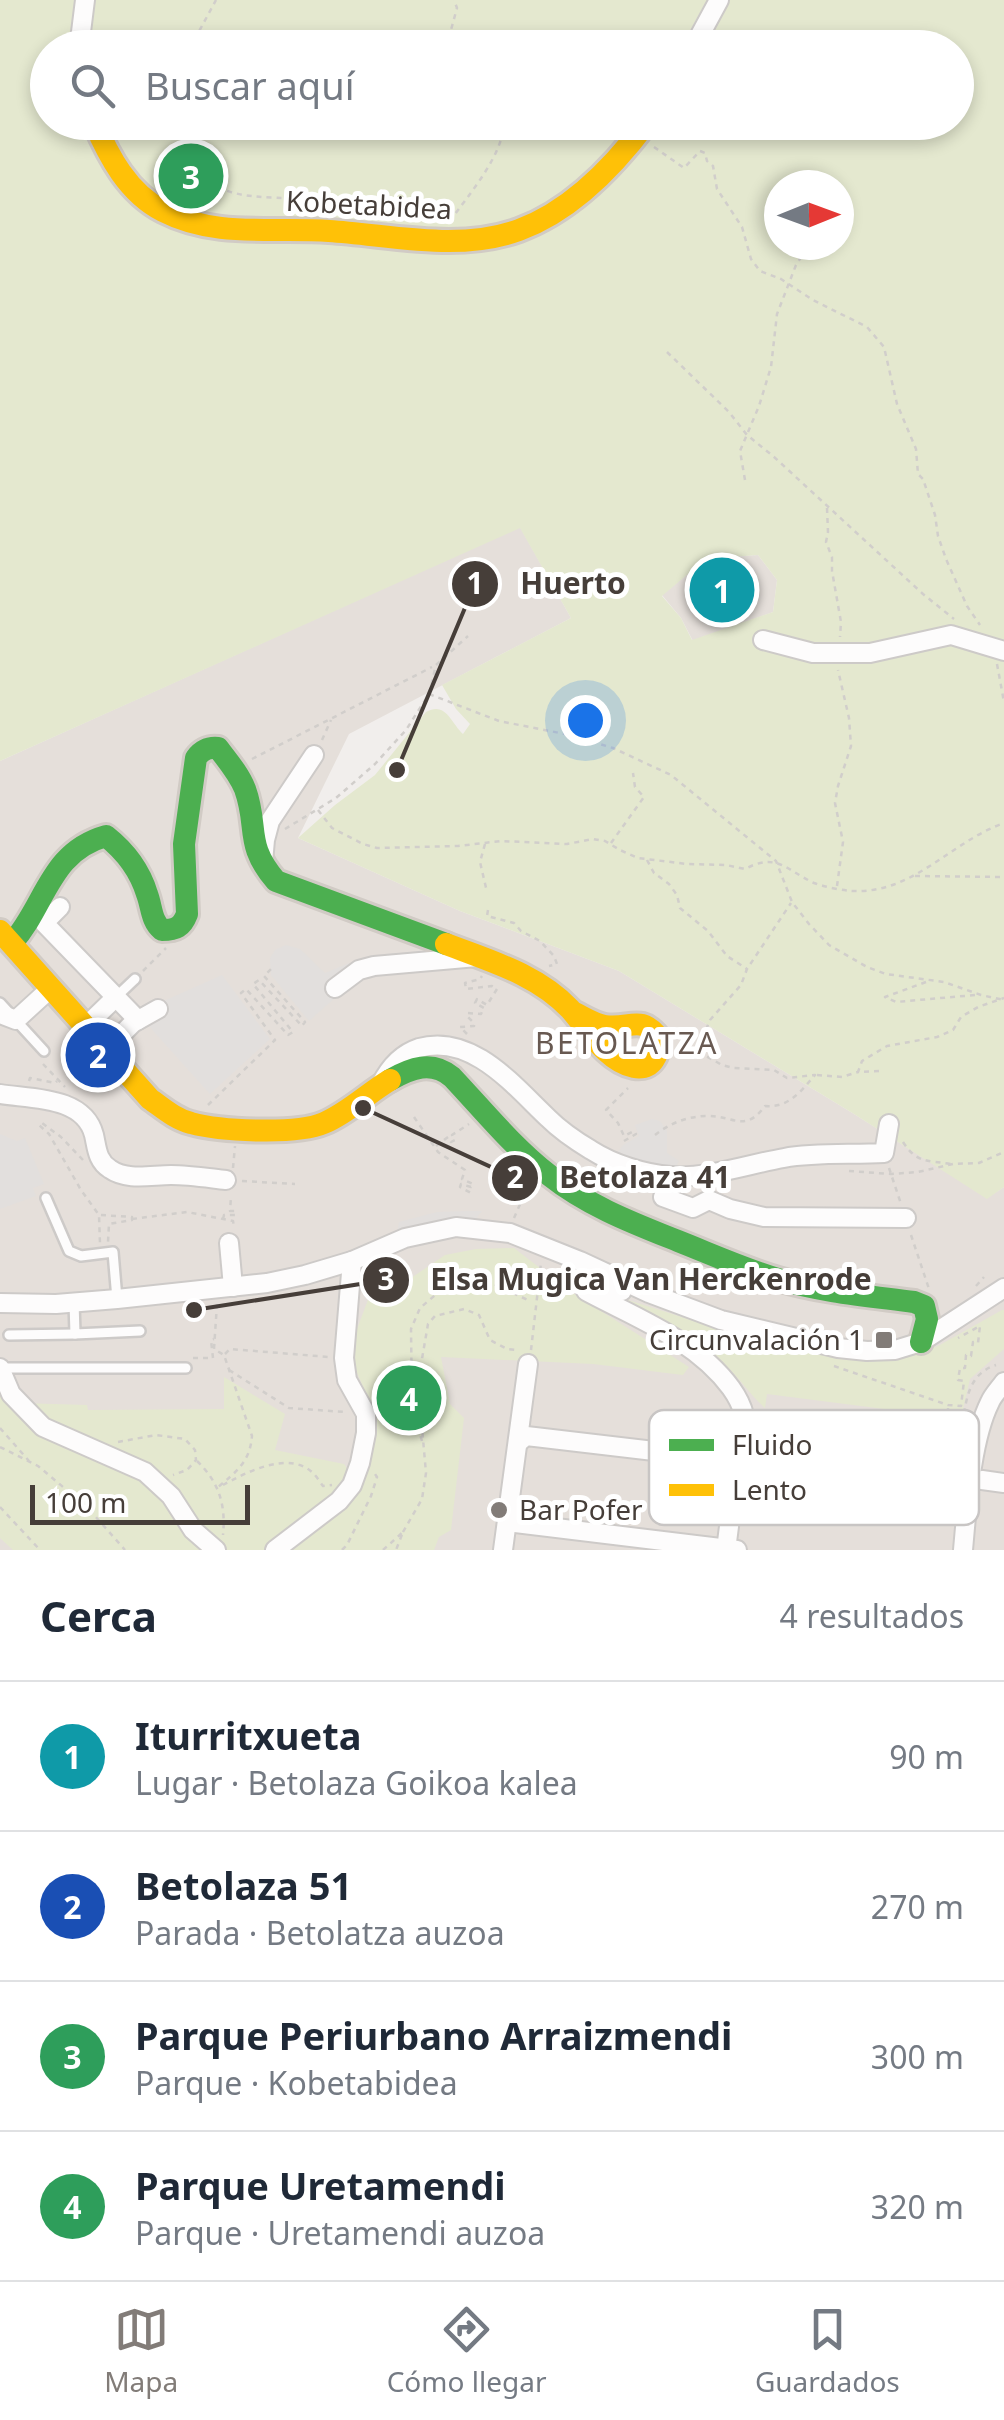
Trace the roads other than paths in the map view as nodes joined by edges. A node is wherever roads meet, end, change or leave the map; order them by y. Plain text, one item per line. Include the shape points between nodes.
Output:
1 (84, 0) edge
2 (718, 0) edge
3 (81, 30) edge
4 (702, 30) edge
5 (104, 140) edge
6 (633, 140) edge
7 (762, 640) dead end
8 (998, 650) edge
9 (314, 755) road end
10 (264, 856) junction
11 (60, 906) dead end
12 (6, 937) edge
13 (484, 964) junction
14 (135, 979) road end
15 (51, 988) junction
16 (335, 988) dead end
17 (116, 997) junction
18 (0, 1003) edge
19 (158, 1009) dead end
20 (574, 1013) dead end
21 (8, 1017) edge
22 (138, 1020) junction
23 (85, 1027) junction
24 (106, 1050) junction
25 (44, 1051) dead end
26 (381, 1084) junction
27 (0, 1094) edge
28 (895, 1128) road end
29 (229, 1180) road end
30 (663, 1197) dead end
31 (46, 1198) dead end
32 (694, 1208) junction
33 (906, 1218) road end
34 (682, 1242) junction
35 (229, 1243) dead end
36 (352, 1261) junction
37 (225, 1288) junction
38 (1004, 1288) edge
39 (117, 1299) junction
40 (74, 1302) junction
41 (0, 1303) edge
42 (696, 1310) junction
43 (140, 1331) dead end
44 (75, 1334) junction
45 (9, 1335) dead end
46 (921, 1342) junction
47 (523, 1357) road end
48 (185, 1363) road end
49 (0, 1368) edge
50 (1000, 1374) edge
51 (997, 1401) edge
52 (742, 1410) edge
53 (519, 1442) junction
54 (979, 1448) edge
55 (649, 1450) edge
56 (1004, 1482) edge
57 (979, 1489) edge
58 (506, 1522) junction
59 (727, 1525) edge
60 (967, 1525) edge
61 (218, 1550) edge
62 (275, 1550) edge
63 (503, 1550) edge
64 (726, 1550) edge
65 (737, 1550) edge
66 (963, 1550) edge

1 - 3 street
2 - 4 street
5 - 6 street, Kobetabidea via 137,192 183,220 217,228 491,238 538,222
7 - 8 street via 814,653 870,653 951,635
9 - 10 street via 270,821
10 - 12 street via 254,853 245,790 218,748 209,746 196,758 184,844 183,924 174,930 155,924 140,875 106,836 92,838 60,864 20,934
10 - 13 street via 276,881
11 - 17 street via 44,923
12 - 15 street
13 - 16 street via 374,966
13 - 20 street via 534,980
14 - 17 lane
15 - 21 street
15 - 23 street
17 - 22 street
17 - 23 street
18 - 21 lane
19 - 22 street
21 - 25 lane
22 - 24 street
23 - 24 street
24 - 26 street via 150,1100 179,1119 208,1125 302,1130 326,1123
26 - 28 street via 408,1052 456,1048 495,1068 591,1150 672,1176 788,1157 884,1153
26 - 34 street via 435,1066 574,1194
27 - 29 street via 52,1100 85,1117 102,1163 112,1171
30 - 32 street
31 - 39 lane via 69,1252 113,1252
32 - 33 street via 708,1200 764,1217
32 - 34 street
34 - 46 street via 766,1276 924,1306
35 - 37 street
36 - 37 street
36 - 42 street via 405,1238 456,1227 508,1232
36 - 62 street via 344,1358 347,1380 366,1414 364,1448 352,1485
37 - 39 street
38 - 46 street
39 - 40 street
40 - 41 street
40 - 44 lane
42 - 46 street via 838,1348 896,1350
42 - 52 street via 584,1284 710,1365
43 - 44 lane
44 - 45 lane
47 - 53 street
48 - 49 lane
49 - 61 street via 12,1394 42,1426 145,1472
50 - 51 street
51 - 54 street
53 - 55 street via 526,1436
53 - 58 street
56 - 57 street
58 - 63 street
58 - 64 street
59 - 64 street
60 - 66 street
64 - 65 street

